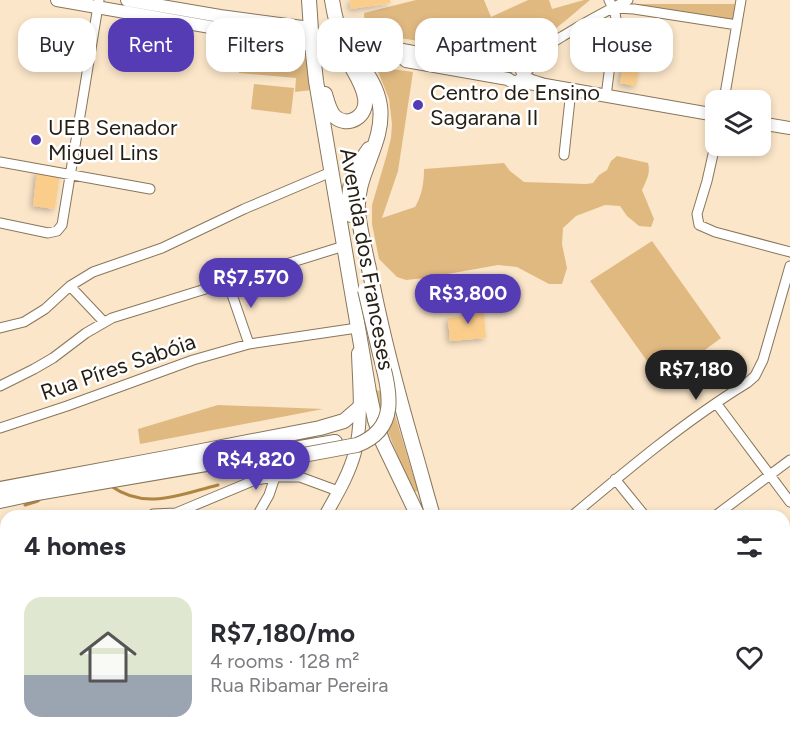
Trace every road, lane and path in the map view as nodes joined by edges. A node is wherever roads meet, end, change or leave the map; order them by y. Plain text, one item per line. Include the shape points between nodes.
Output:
1 (57, 0) edge
2 (127, 0) edge
3 (309, 0) edge
4 (628, 0) edge
5 (741, 0) edge
6 (332, 2) edge
7 (98, 4) edge
8 (611, 4) edge
9 (200, 13) edge
10 (336, 18) edge
11 (737, 25) junction
12 (310, 28) junction
13 (563, 36) junction
14 (558, 39) edge
15 (312, 45) junction
16 (403, 59) edge
17 (367, 72) edge
18 (507, 72) edge
19 (518, 77) junction
20 (571, 90) junction
21 (726, 90) edge
22 (606, 96) junction
23 (705, 113) edge
24 (771, 125) edge
25 (380, 127) junction
26 (790, 128) edge
27 (564, 155) dead end
28 (713, 156) edge
29 (0, 162) edge
30 (332, 172) junction
31 (70, 175) junction
32 (150, 189) dead end
33 (0, 223) edge
34 (344, 246) junction
35 (790, 252) edge
36 (790, 266) edge
37 (228, 283) junction
38 (70, 285) junction
39 (104, 322) junction
40 (0, 328) edge
41 (357, 328) junction
42 (249, 344) junction
43 (0, 386) edge
44 (716, 404) junction
45 (359, 408) junction
46 (0, 428) edge
47 (355, 452) junction
48 (790, 460) edge
49 (172, 463) junction
50 (770, 475) junction
51 (275, 477) junction
52 (615, 479) junction
53 (0, 489) edge
54 (338, 491) junction
55 (0, 501) edge
56 (790, 502) edge
57 (183, 510) edge
58 (260, 510) edge
59 (328, 510) edge
60 (415, 510) edge
61 (431, 510) edge
62 (579, 510) edge
63 (640, 510) edge
64 (722, 510) edge

1 - 7 street
2 - 9 street
3 - 6 main road via 327,102 335,117 349,121 363,113 365,95 343,49
3 - 12 main road, Avenida dos Franceses
4 - 8 street
5 - 11 street
6 - 10 main road, Avenida dos Franceses
7 - 9 street
7 - 31 street
8 - 11 street
8 - 13 street
8 - 22 street via 616,20
9 - 12 street
9 - 15 street
11 - 21 street
12 - 15 main road, Avenida dos Franceses
13 - 14 street
13 - 19 street
15 - 30 main road, Avenida dos Franceses
16 - 19 street
17 - 25 main road, Avenida dos Franceses via 376,89
18 - 19 street
19 - 20 street
20 - 22 street
20 - 27 street
22 - 23 street
24 - 26 street
25 - 49 main road, bridge via 354,171 349,194 365,291 388,388 389,406 382,426 357,446 238,467
25 - 61 main road, Avenida dos Franceses via 359,191 360,220 392,369
28 - 35 street via 698,205 700,226
29 - 31 street
30 - 34 main road, Avenida dos Franceses
30 - 38 street
31 - 32 street
31 - 33 street via 62,225 57,231 48,233
34 - 37 street
34 - 41 main road, Avenida dos Franceses
36 - 44 street via 759,370
37 - 39 street
37 - 42 street
38 - 39 street
38 - 40 street via 45,309 24,322
39 - 43 street via 53,358
41 - 42 street, Rua Píres Sabóia
41 - 45 street
41 - 60 main road, Avenida dos Franceses via 375,420
42 - 46 street, Rua Píres Sabóia
44 - 50 street
44 - 52 street
45 - 47 street
45 - 49 main road via 333,425
47 - 49 main road via 349,444 338,442
47 - 54 street
48 - 50 street
49 - 53 main road
49 - 55 main road
50 - 56 street
50 - 64 street
51 - 54 street via 300,477
51 - 57 street via 255,480
51 - 58 street
52 - 62 street
52 - 63 street
54 - 59 street

